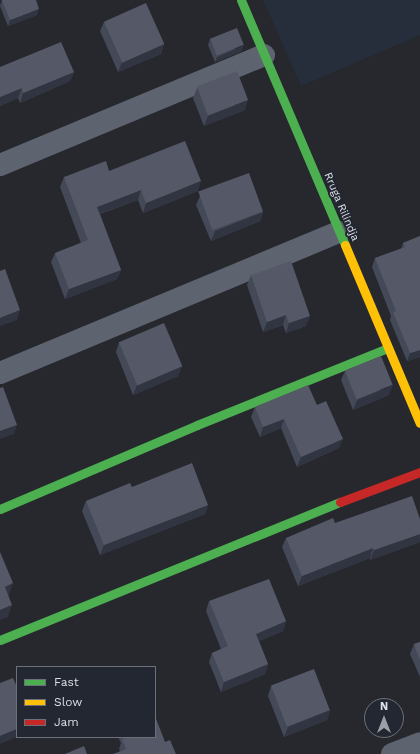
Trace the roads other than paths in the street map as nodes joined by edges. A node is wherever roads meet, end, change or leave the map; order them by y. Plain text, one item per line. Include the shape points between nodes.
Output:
1 (241, 0) edge
2 (264, 55) junction
3 (0, 165) edge
4 (339, 232) junction
5 (388, 348) junction
6 (0, 373) edge
7 (420, 423) edge
8 (420, 472) edge
9 (0, 509) edge
10 (0, 640) edge
11 (420, 743) edge
12 (392, 754) edge

1 - 2 street, Rruga Rilindja
2 - 3 street
2 - 4 street, Rruga Rilindja
4 - 5 street, Rruga Rilindja
4 - 6 street
5 - 7 street, Rruga Rilindja
5 - 9 street via 197,425
8 - 10 street via 285,522
11 - 12 street

